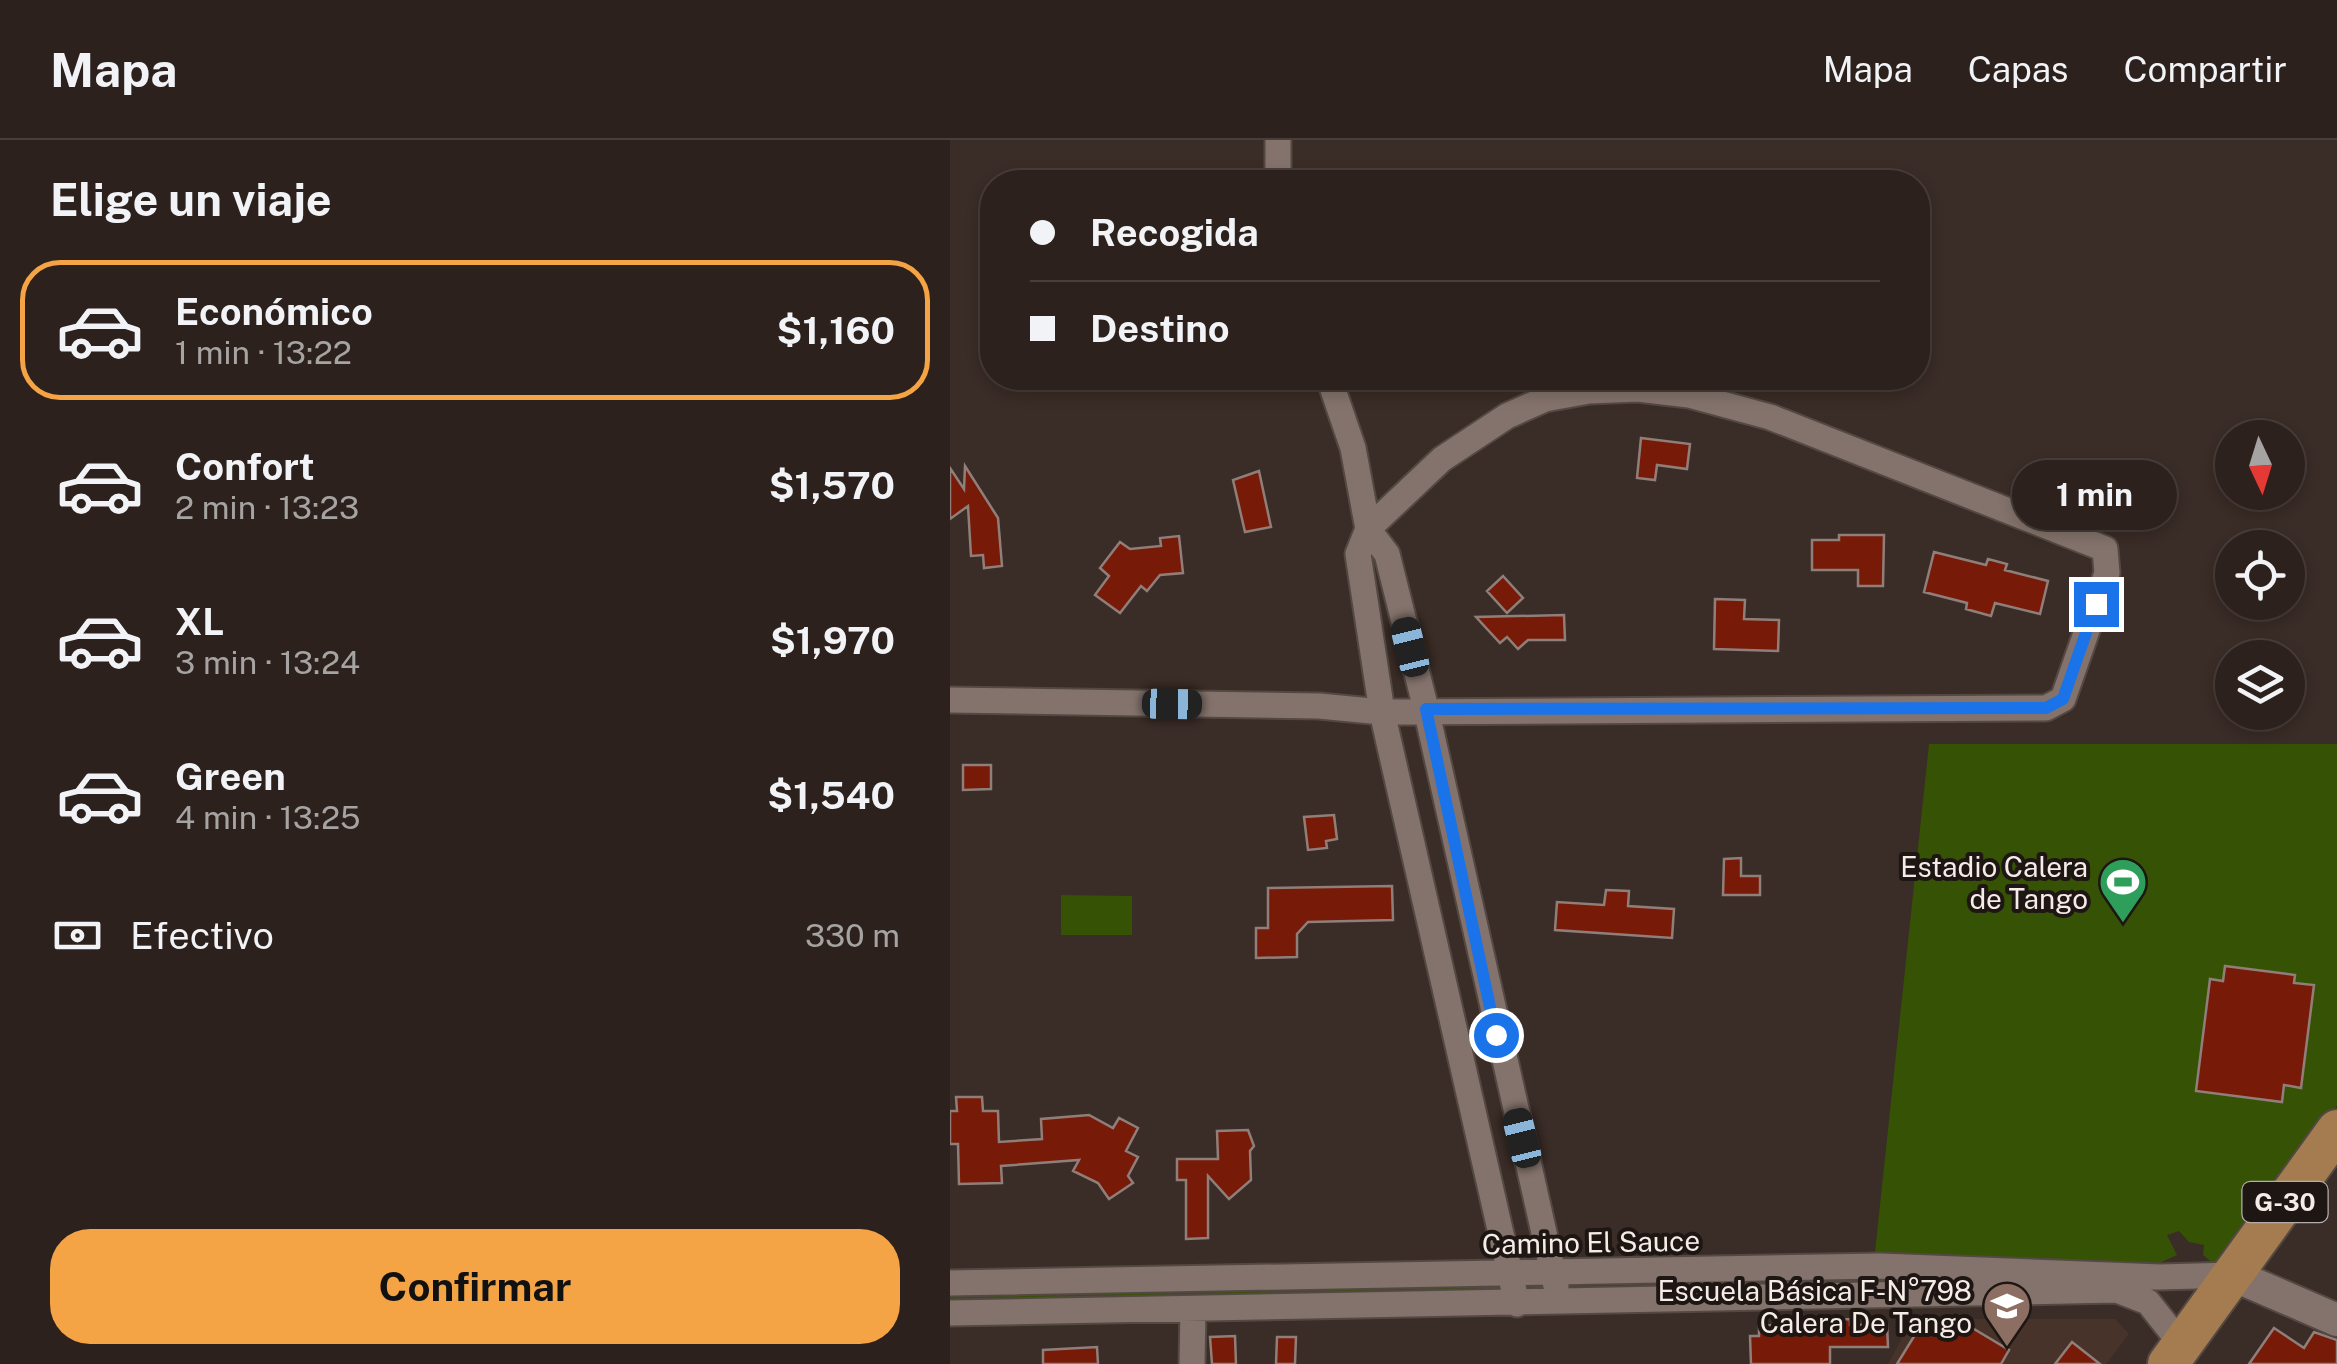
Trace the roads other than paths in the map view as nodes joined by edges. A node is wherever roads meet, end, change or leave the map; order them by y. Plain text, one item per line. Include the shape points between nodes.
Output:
1 (1278, 140) edge
2 (1278, 170) edge
3 (1332, 390) edge
4 (1614, 390) edge
5 (1645, 390) edge
6 (1368, 529) junction
7 (950, 700) edge
8 (1426, 709) junction
9 (1382, 712) junction
10 (1496, 1035) junction
11 (1457, 1042) junction
12 (2337, 1130) edge
13 (1553, 1272) junction
14 (1510, 1274) junction
15 (2234, 1275) junction
16 (2160, 1278) junction
17 (950, 1284) edge
18 (1559, 1302) junction
19 (2148, 1302) junction
20 (1517, 1304) junction
21 (1194, 1309) junction
22 (950, 1313) edge
23 (2337, 1320) edge
24 (2175, 1355) edge
25 (1192, 1364) edge

1 - 2 street
3 - 6 street via 1353,448
4 - 6 street via 1545,399 1507,416 1442,459
5 - 8 street via 1770,417 2105,549 2107,572 2056,707
6 - 8 street via 1387,554
6 - 9 street via 1358,554
7 - 9 street
8 - 9 street
8 - 10 street
9 - 11 street
10 - 11 street
10 - 13 street
11 - 14 street
12 - 15 main road, G-30
13 - 14 street, Camino El Sauce
13 - 16 street, Camino El Sauce via 1880,1266
13 - 18 street
14 - 17 street, Camino El Sauce
14 - 20 street
15 - 16 street, Camino El Sauce
15 - 23 street
15 - 24 main road, G-30
16 - 19 street
18 - 19 street via 2118,1290
18 - 20 street
19 - 24 street
20 - 21 street
21 - 22 street
21 - 25 street

